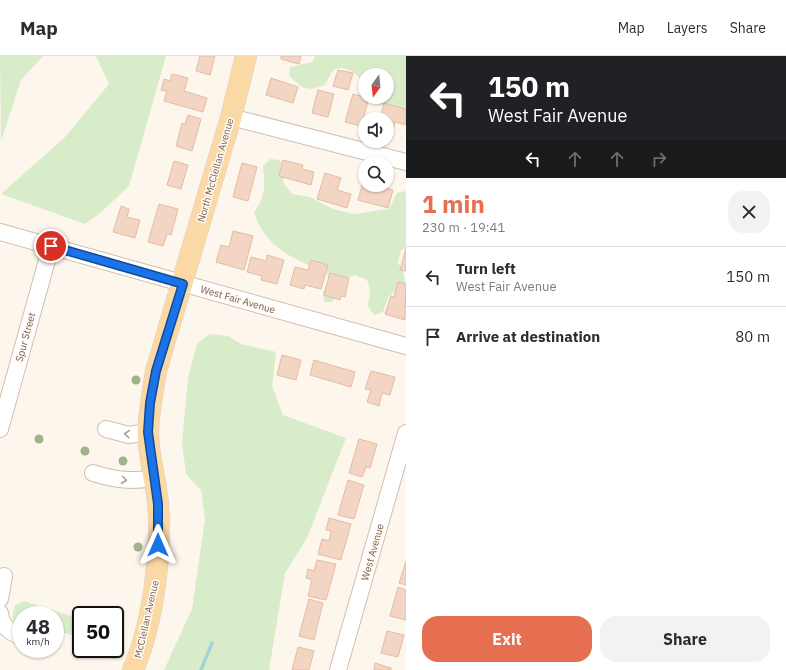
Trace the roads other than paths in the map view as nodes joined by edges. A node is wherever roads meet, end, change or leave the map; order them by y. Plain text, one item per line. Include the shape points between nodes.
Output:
1 (246, 56) edge
2 (231, 117) junction
3 (406, 162) edge
4 (0, 232) edge
5 (51, 246) junction
6 (183, 284) junction
7 (406, 346) edge
8 (16, 370) junction
9 (0, 380) edge
10 (0, 429) edge
11 (106, 429) dead end
12 (148, 432) junction
13 (406, 433) edge
14 (93, 473) dead end
15 (154, 478) junction
16 (4, 576) dead end
17 (0, 600) edge
18 (0, 613) edge
19 (12, 633) edge
20 (133, 670) edge
21 (338, 670) edge

1 - 2 main road, North McClellan Avenue
2 - 3 street
2 - 6 main road, North McClellan Avenue
4 - 5 street, West Fair Avenue
5 - 6 street, West Fair Avenue
5 - 8 street, Spur Street
6 - 7 street, West Fair Avenue
6 - 12 main road, McClellan Avenue via 156,371
8 - 9 street
8 - 10 street, Spur Street
12 -> 11 street via 129,435
12 - 15 main road, McClellan Avenue
13 - 21 street, West Avenue
14 -> 15 street via 133,481
15 - 20 main road, McClellan Avenue via 158,504 157,574
16 - 17 street
18 - 19 street via 0,620

